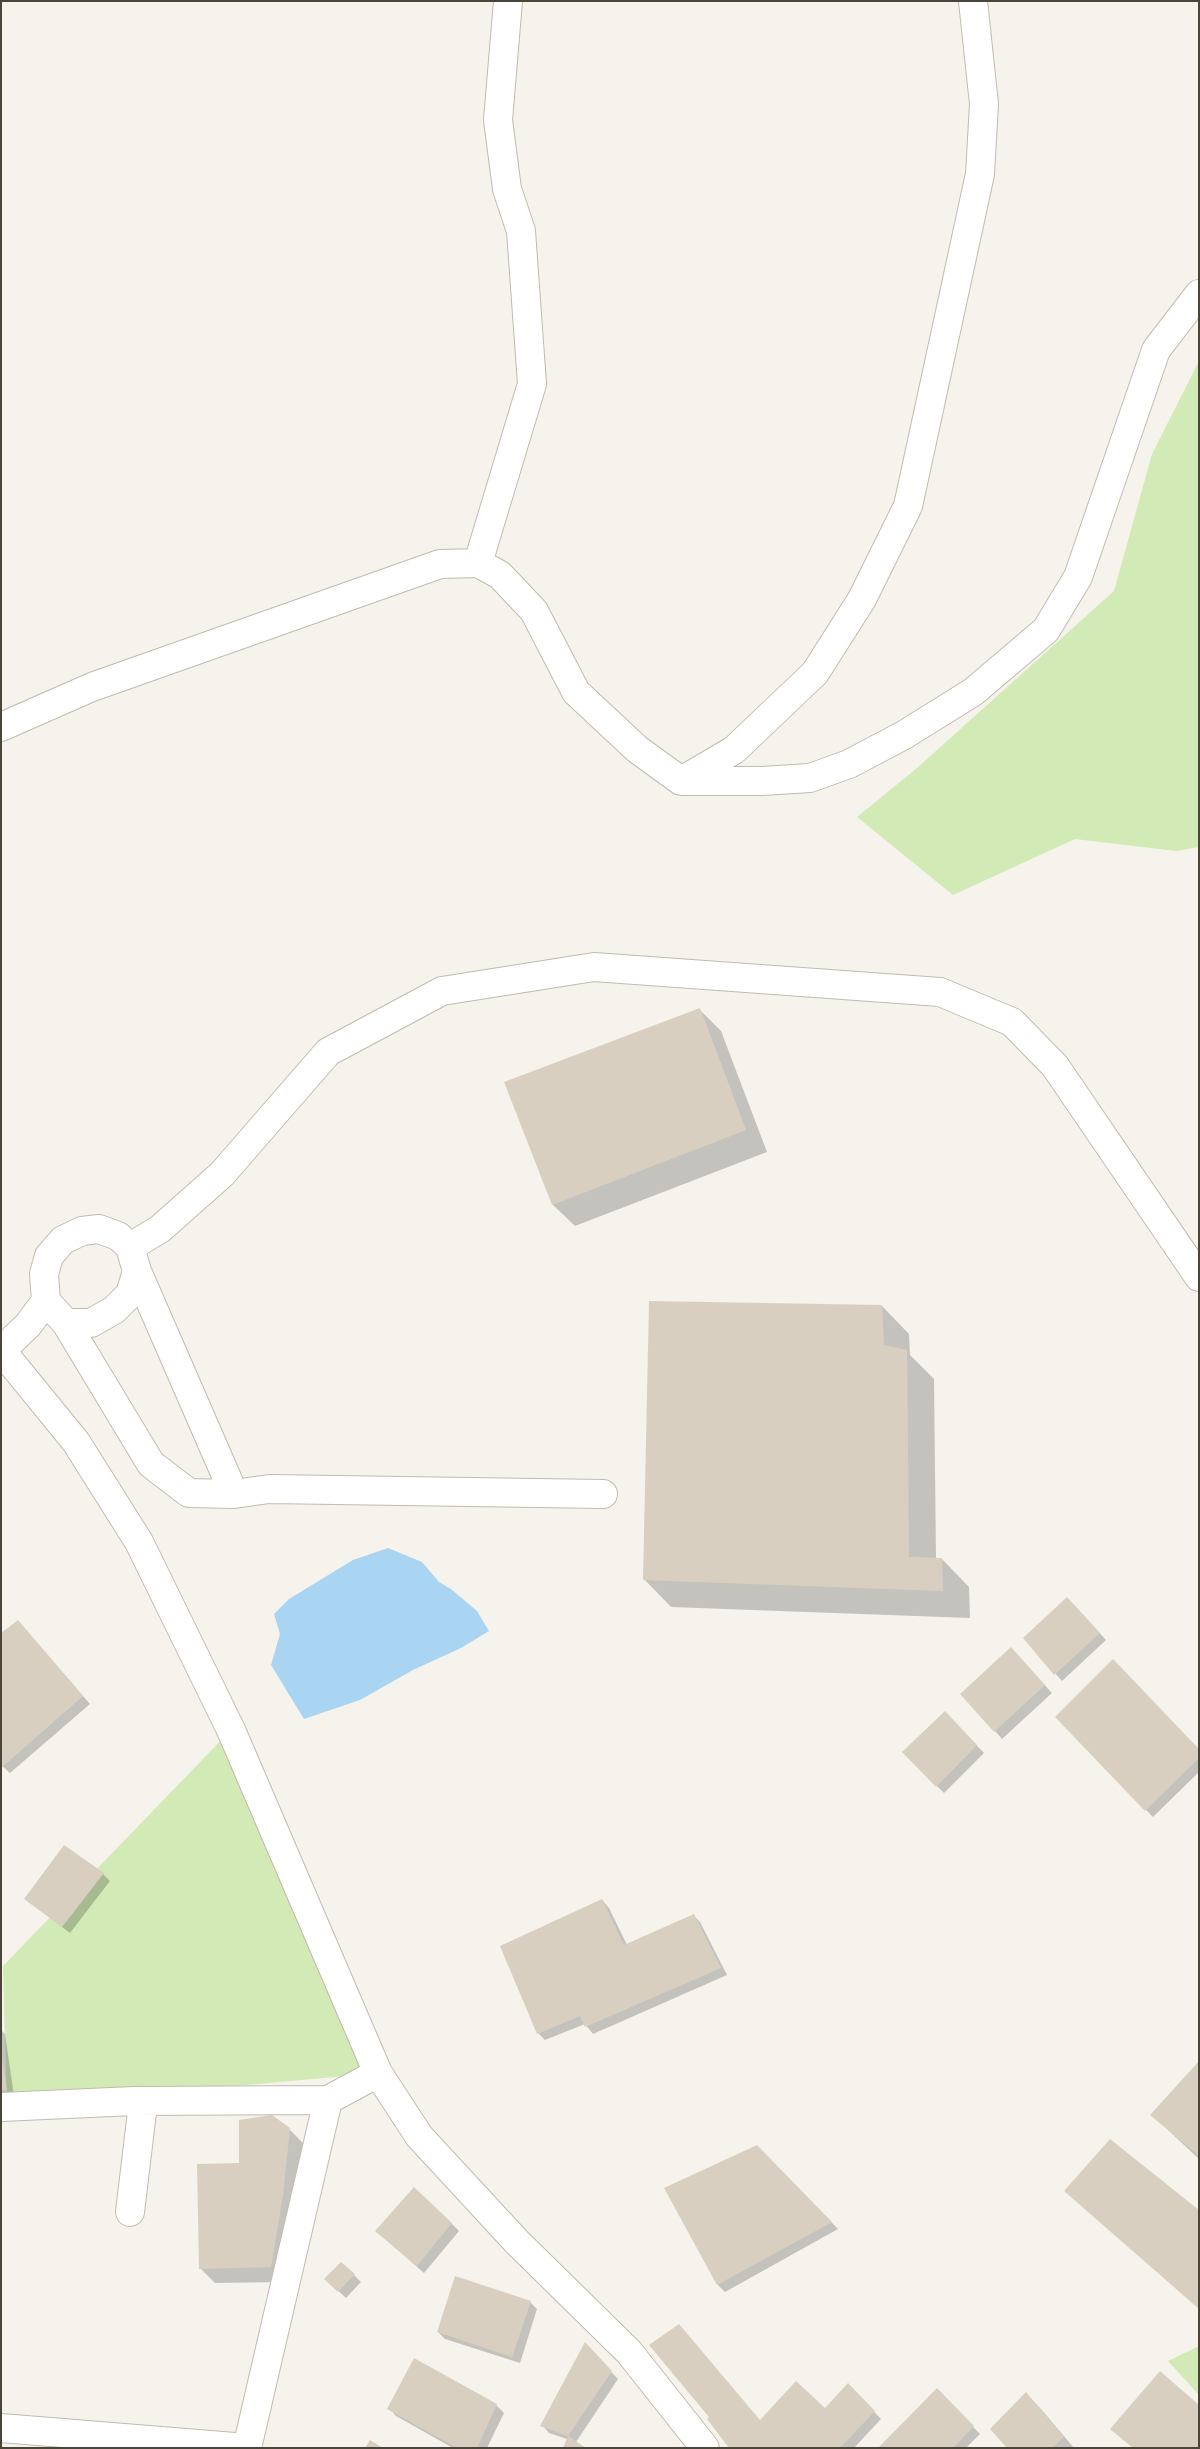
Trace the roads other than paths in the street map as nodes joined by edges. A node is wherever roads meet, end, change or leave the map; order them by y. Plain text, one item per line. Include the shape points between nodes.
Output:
1 (508, 1) edge
2 (973, 1) edge
3 (1199, 294) edge
4 (478, 563) junction
5 (1, 727) edge
6 (681, 781) junction
7 (133, 1259) junction
8 (1199, 1277) edge
9 (46, 1301) junction
10 (66, 1323) junction
11 (1, 1351) edge
12 (234, 1494) junction
13 (603, 1494) dead end
14 (378, 2073) junction
15 (328, 2100) junction
16 (134, 2102) junction
17 (1, 2107) edge
18 (130, 2212) dead end
19 (1, 2428) edge
20 (247, 2448) edge
21 (705, 2448) edge

1 - 4 street via 498,120 507,188 521,231 532,384
2 - 6 street via 984,104 980,174 908,506 862,599 815,673 734,750
3 - 6 street via 1156,350 1078,576 1046,630 973,692 904,735 849,764 810,778
4 - 5 street via 440,564 92,687
4 - 6 street via 500,575 534,611 576,692 637,749
7 - 8 street via 160,1228 222,1174 328,1052 442,991 594,967 940,992 1012,1022 1054,1066
7 - 9 street via 118,1236 100,1229 82,1231 63,1240 50,1256 44,1274
7 - 10 street via 130,1294 114,1310 91,1323
7 - 12 street
9 - 10 street
9 - 11 street via 28,1325
10 - 12 street via 151,1464 189,1493
11 - 14 street via 76,1442 139,1542 231,1730
12 - 13 street via 269,1489
14 - 15 street
14 - 21 street via 420,2136 517,2242 629,2352
15 - 16 street
15 - 20 street
16 - 17 street
16 - 18 street via 142,2112
19 - 20 street

